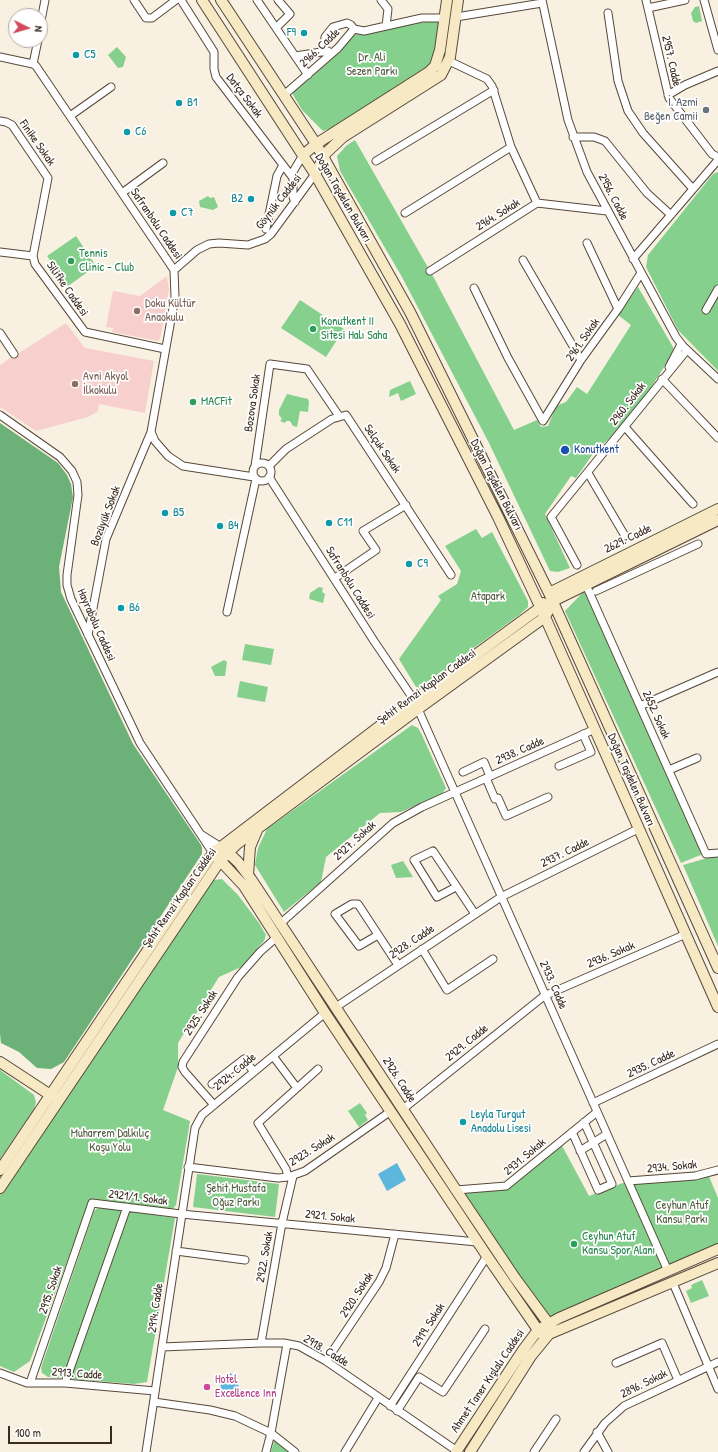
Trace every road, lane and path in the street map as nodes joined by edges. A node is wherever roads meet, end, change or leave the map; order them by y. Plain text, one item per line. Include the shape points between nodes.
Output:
1 (134, 0) edge
2 (176, 0) edge
3 (181, 0) edge
4 (202, 0) edge
5 (221, 0) edge
6 (278, 0) edge
7 (381, 0) edge
8 (447, 0) edge
9 (458, 0) edge
10 (646, 0) edge
11 (685, 0) edge
12 (704, 0) edge
13 (261, 1) edge
14 (542, 2) edge
15 (648, 8) junction
16 (608, 13) dead end
17 (456, 17) junction
18 (445, 18) junction
19 (386, 26) junction
20 (276, 28) junction
21 (354, 29) junction
22 (36, 48) edge
23 (336, 50) junction
24 (718, 50) edge
25 (324, 52) junction
26 (295, 56) junction
27 (0, 57) edge
28 (449, 61) junction
29 (33, 64) junction
30 (718, 71) edge
31 (308, 75) junction
32 (112, 87) dead end
33 (494, 90) junction
34 (284, 95) junction
35 (668, 95) junction
36 (70, 116) junction
37 (0, 122) edge
38 (573, 137) junction
39 (316, 144) junction
40 (511, 147) junction
41 (303, 156) junction
42 (324, 157) junction
43 (718, 159) edge
44 (376, 161) dead end
45 (163, 163) dead end
46 (283, 165) junction
47 (315, 174) junction
48 (291, 175) junction
49 (693, 190) junction
50 (122, 193) junction
51 (601, 200) junction
52 (295, 202) junction
53 (537, 203) junction
54 (585, 208) junction
55 (607, 211) junction
56 (405, 214) dead end
57 (671, 215) junction
58 (266, 229) dead end
59 (587, 243) dead end
60 (0, 252) edge
61 (33, 256) junction
62 (634, 259) junction
63 (523, 260) dead end
64 (174, 270) junction
65 (430, 271) dead end
66 (641, 273) junction
67 (474, 288) dead end
68 (718, 289) edge
69 (618, 309) junction
70 (706, 310) dead end
71 (0, 333) edge
72 (681, 344) junction
73 (165, 348) junction
74 (687, 350) junction
75 (14, 354) dead end
76 (582, 360) junction
77 (662, 379) junction
78 (718, 379) edge
79 (0, 415) edge
80 (339, 416) junction
81 (625, 427) junction
82 (151, 432) junction
83 (718, 438) edge
84 (255, 466) junction
85 (269, 466) junction
86 (588, 472) junction
87 (269, 477) junction
88 (255, 478) junction
89 (692, 504) dead end
90 (406, 505) junction
91 (718, 509) edge
92 (718, 520) edge
93 (625, 536) dead end
94 (698, 544) dead end
95 (650, 553) junction
96 (654, 564) junction
97 (577, 565) dead end
98 (451, 575) dead end
99 (335, 578) junction
100 (586, 585) junction
101 (596, 591) dead end
102 (551, 597) junction
103 (540, 607) junction
104 (227, 612) dead end
105 (545, 617) junction
106 (88, 635) junction
107 (718, 672) edge
108 (416, 704) junction
109 (640, 706) junction
110 (595, 729) junction
111 (583, 734) junction
112 (698, 758) dead end
113 (559, 766) dead end
114 (669, 770) junction
115 (463, 772) dead end
116 (488, 777) junction
117 (455, 792) junction
118 (548, 798) dead end
119 (259, 826) junction
120 (638, 828) junction
121 (221, 853) junction
122 (718, 853) edge
123 (248, 875) junction
124 (456, 887) junction
125 (501, 897) junction
126 (475, 914) junction
127 (281, 923) junction
128 (686, 934) junction
129 (378, 935) junction
130 (277, 938) junction
131 (422, 950) junction
132 (493, 959) dead end
133 (398, 965) junction
134 (718, 968) edge
135 (545, 995) junction
136 (336, 1007) junction
137 (718, 1007) edge
138 (325, 1014) junction
139 (718, 1044) edge
140 (273, 1056) junction
141 (0, 1062) edge
142 (318, 1070) dead end
143 (254, 1072) junction
144 (212, 1084) dead end
145 (297, 1088) junction
146 (54, 1098) junction
147 (593, 1103) junction
148 (214, 1104) junction
149 (402, 1109) junction
150 (391, 1112) junction
151 (597, 1112) junction
152 (584, 1122) junction
153 (572, 1132) junction
154 (607, 1134) junction
155 (593, 1142) junction
156 (580, 1150) junction
157 (188, 1167) junction
158 (0, 1170) edge
159 (718, 1170) edge
160 (291, 1177) junction
161 (628, 1181) junction
162 (0, 1188) edge
163 (456, 1190) junction
164 (92, 1203) joint
165 (127, 1207) junction
166 (181, 1214) junction
167 (282, 1223) junction
168 (395, 1234) junction
169 (477, 1242) junction
170 (718, 1249) edge
171 (176, 1251) junction
172 (487, 1256) junction
173 (246, 1260) dead end
174 (718, 1263) edge
175 (668, 1270) junction
176 (673, 1283) junction
177 (485, 1329) dead end
178 (546, 1331) junction
179 (261, 1343) junction
180 (288, 1344) junction
181 (162, 1347) junction
182 (326, 1361) junction
183 (718, 1362) edge
184 (616, 1363) dead end
185 (708, 1366) junction
186 (0, 1373) edge
187 (678, 1380) junction
188 (30, 1383) junction
189 (65, 1383) junction
190 (718, 1389) edge
191 (155, 1392) junction
192 (378, 1398) junction
193 (154, 1402) junction
194 (390, 1406) junction
195 (397, 1410) junction
196 (556, 1419) dead end
197 (597, 1432) junction
198 (271, 1433) junction
199 (146, 1452) edge
200 (266, 1452) edge
201 (295, 1452) edge
202 (345, 1452) edge
203 (457, 1452) edge
204 (470, 1452) edge
205 (534, 1452) edge
206 (584, 1452) edge
207 (608, 1452) edge

1 - 2 street via 146,18 152,18
3 - 46 street, Datça Sokak via 214,52 216,77
4 - 41 main road, Doğan Taşdelen Bulvarı
5 - 34 main road, Doğan Taşdelen Bulvarı
6 - 20 street via 290,14
7 - 19 street via 388,9
8 - 18 main road
9 - 17 main road
10 - 15 street, 2957. Cadde
11 - 15 street
12 - 24 street
13 - 20 street
14 - 17 street
14 - 38 street, 2956. Cadde
15 - 35 street, 2957. Cadde
16 - 49 street via 618,81 628,111 643,133
17 - 18 main road
17 - 28 main road
18 - 19 street, 2966. Cadde via 422,18
18 - 39 main road via 438,57 430,72
19 - 21 street, 2966. Cadde via 364,31
20 - 26 street
21 - 23 street, 2966. Cadde
21 - 25 street via 347,23 333,27 325,37
22 - 29 street
23 - 25 street
23 - 31 street, 2966. Cadde
25 - 26 street
26 - 31 street
27 - 29 street
28 - 33 street via 487,79
28 - 42 main road via 434,82 342,137
29 - 36 street, Safranbolu Caddesi
30 - 35 street
31 - 34 street, 2966. Cadde
32 - 36 street
33 - 40 street
33 - 44 street
34 - 39 main road, Doğan Taşdelen Bulvarı
35 - 43 street, 2957. Cadde
36 - 50 street, Safranbolu Caddesi
37 - 61 street, Finike Sokak via 12,125 48,178
38 - 51 street, 2956. Cadde
38 - 57 street via 605,141 647,193
39 - 41 main road
39 - 42 main road, Doğan Taşdelen Bulvarı
40 - 53 street
40 - 56 street
41 - 47 main road, Doğan Taşdelen Bulvarı
41 - 48 street, Göynük Caddesi
42 - 47 main road
42 - 102 main road, Doğan Taşdelen Bulvarı via 410,312
43 - 49 street
45 - 50 street
46 - 48 street, Datça Sokak
46 - 58 street via 277,176
47 - 52 street, Göynük Caddesi
47 - 103 main road, Doğan Taşdelen Bulvarı via 400,324 498,517
48 - 52 street via 292,196
49 - 57 street
50 - 64 street, Safranbolu Caddesi
51 - 54 street
51 - 55 street, 2956. Cadde
52 - 64 street, Göynük Caddesi via 271,234 261,241 245,246 208,244
53 - 54 street, 2964. Sokak
53 - 65 street, 2964. Sokak
54 - 55 street, 2964. Sokak
55 - 62 street, 2956. Cadde
57 - 62 street
59 - 69 street
60 - 61 street, Silifke Caddesi
61 - 73 street, Silifke Caddesi via 35,264 85,332
62 - 66 street, 2956. Cadde
63 - 76 street
64 - 73 street, Safranbolu Caddesi via 175,297
66 - 69 street, 2961. Sokak
66 - 72 street, 2956. Cadde
67 - 76 street, 2961. Sokak via 508,358 543,421
68 - 70 street
69 - 76 street, 2961. Sokak
71 - 75 street
72 - 74 street, 2956. Cadde
72 - 77 street, 2960. Sokak
73 - 82 street, Safranbolu Caddesi
74 - 77 street, 2960. Sokak
74 - 78 street, 2956. Cadde
77 - 81 street, 2960. Sokak
77 - 83 street
79 - 106 street, Hayrabolu Caddesi via 60,457 75,477 78,502 67,585
80 - 84 street, Bozova Sokak via 307,369 270,364
80 - 85 street via 282,451
80 - 90 street, Selçuk Sokak via 346,415
81 - 86 street, 2960. Sokak
81 - 89 street
82 - 88 street via 161,449 179,465
82 - 106 street, Bozüyük Sokak via 106,538
84 - 85 street via 260,463
84 - 88 street
85 - 87 street
86 - 93 street
86 - 97 street, 2960. Sokak via 551,517
87 - 88 street via 264,481
87 - 99 street, Safranbolu Caddesi
88 - 104 street
90 - 98 street, Selçuk Sokak
90 - 99 street via 363,531 376,550
91 - 102 main road, 2629. Cadde
92 - 95 main road, 2629. Cadde
94 - 96 street
95 - 96 street
95 - 100 main road, 2629. Cadde
96 - 101 street
99 - 108 street, Safranbolu Caddesi
100 - 102 main road, 2629. Cadde
100 - 109 street, 2652. Sokak
102 - 103 main road
102 - 105 main road
102 - 134 main road, Doğan Taşdelen Bulvarı
103 - 105 main road, Doğan Taşdelen Bulvarı
103 - 108 main road, Şehit Remzi Kaplan Caddesi
105 - 108 main road, Şehit Remzi Kaplan Caddesi
105 - 110 main road, Doğan Taşdelen Bulvarı
106 - 121 street, Hayrabolu Caddesi via 140,743 199,833
107 - 109 street
108 - 117 street, 2933. Cadde
108 - 119 main road, Şehit Remzi Kaplan Caddesi
108 - 121 main road, Şehit Remzi Kaplan Caddesi
109 - 114 street, 2652. Sokak
110 - 111 street, 2938. Cadde
110 - 120 main road, Doğan Taşdelen Bulvarı
111 - 113 street via 591,752
111 - 116 street, 2938. Cadde
112 - 114 street
114 - 122 street, 2652. Sokak via 706,854
115 - 116 street via 484,762
116 - 117 street, 2938. Cadde
116 - 118 street via 495,799 498,798 506,816
117 - 125 street, 2933. Cadde
117 - 127 street, 2927. Sokak via 393,823
119 - 121 main road, Şehit Remzi Kaplan Caddesi
119 - 123 main road via 250,847
120 - 125 street, 2937. Cadde
120 - 128 main road, Doğan Taşdelen Bulvarı
121 - 123 main road, 2926. Cadde
121 - 130 main road, 2926. Cadde
121 - 146 main road, Şehit Remzi Kaplan Caddesi
123 - 127 main road, 2926. Cadde
124 - 124 street via 433,851 414,860 437,897
124 - 126 street
125 - 126 street, 2928. Cadde
125 - 135 street, 2933. Cadde
126 - 131 street, 2928. Cadde
127 - 136 main road, 2926. Cadde
128 - 135 street, 2936. Sokak
128 - 137 main road, Doğan Taşdelen Bulvarı
129 - 129 street via 358,904 352,904 335,914 359,946
129 - 133 street
130 - 138 main road, 2926. Cadde
130 - 148 street, 2925. Sokak via 260,952 238,977 183,1062 184,1071
131 - 132 street via 447,990
131 - 133 street, 2928. Cadde
133 - 136 street, 2928. Cadde
135 - 147 street, 2933. Cadde
135 - 149 street, 2929. Cadde
136 - 138 main road
136 - 149 main road, 2926. Cadde
138 - 140 street, 2924. Cadde
138 - 150 main road, 2926. Cadde
139 - 147 street, 2935. Cadde
140 - 143 street, 2924. Cadde
140 - 145 street
141 - 146 main road
142 - 145 street
143 - 144 street via 244,1059
143 - 148 street, 2924. Cadde
145 - 160 street via 258,1123
146 - 158 main road, Şehit Remzi Kaplan Caddesi
146 - 162 main road, Şehit Remzi Kaplan Caddesi
147 - 151 street, 2933. Cadde
148 - 157 street, 2924. Cadde via 202,1115 195,1128
149 - 163 main road, 2926. Cadde
150 - 160 street, 2923. Sokak via 305,1171
150 - 169 main road, 2926. Cadde
151 - 152 street, 2931. Sokak
151 - 154 street, 2933. Cadde
152 - 153 street, 2931. Sokak
152 - 155 street
153 - 156 street
153 - 163 street, 2931. Sokak via 506,1186
154 - 155 street
154 - 161 street, 2933. Cadde
155 - 156 street
155 - 156 street via 612,1184 598,1190
157 - 160 street, 2923. Sokak via 278,1178
157 - 166 street, 2914. Cadde
159 - 161 street, 2934. Sokak via 695,1176
160 - 167 street, 2922. Sokak
161 - 175 street, 2933. Cadde
163 - 178 main road, 2926. Cadde
164 - 165 street, 2921/1. Sokak
164 - 188 street, 2915. Sokak
165 - 166 street, 2921/1. Sokak
165 - 189 street
166 - 167 street, 2921. Sokak
166 - 171 street, 2914. Cadde
167 - 168 street, 2921. Sokak
167 - 179 street, 2922. Sokak
168 - 169 street, 2921. Sokak
168 - 182 street, 2920. Sokak via 380,1282
169 - 172 main road, 2926. Cadde
170 - 175 main road, Ahmet Taner Kışlalı Caddesi
171 - 173 street
171 - 181 street, 2914. Cadde
172 - 178 main road, 2926. Cadde
172 - 194 street, 2919. Sokak
174 - 176 main road
175 - 176 main road
175 - 178 main road, Ahmet Taner Kışlalı Caddesi
176 - 178 main road
176 - 185 street
177 - 195 street via 443,1392 419,1377
178 - 203 main road, Ahmet Taner Kışlalı Caddesi via 523,1350
178 - 204 main road, Ahmet Taner Kışlalı Caddesi
179 - 180 street, 2918. Cadde
179 - 181 street, 2918. Cadde
180 - 182 street, 2918. Cadde via 303,1348
180 - 198 street
181 - 191 street, 2914. Cadde
182 - 192 street, 2918. Cadde
183 - 185 street, 2896. Sokak
184 - 187 street via 662,1343
185 - 187 street, 2896. Sokak
185 - 190 street
186 - 188 street, 2913. Cadde
187 - 197 street, 2896. Sokak via 624,1406
188 - 189 street, 2913. Cadde
189 - 191 street, 2913. Cadde
191 - 193 street, 2914. Cadde
192 - 194 street, 2918. Cadde
192 - 202 street
193 - 198 street via 223,1413
193 - 199 street, 2914. Cadde
194 - 195 street, 2918. Cadde
195 - 203 street, 2918. Cadde
196 - 205 street
197 - 206 street, 2896. Sokak
197 - 207 street
198 - 200 street
198 - 201 street

